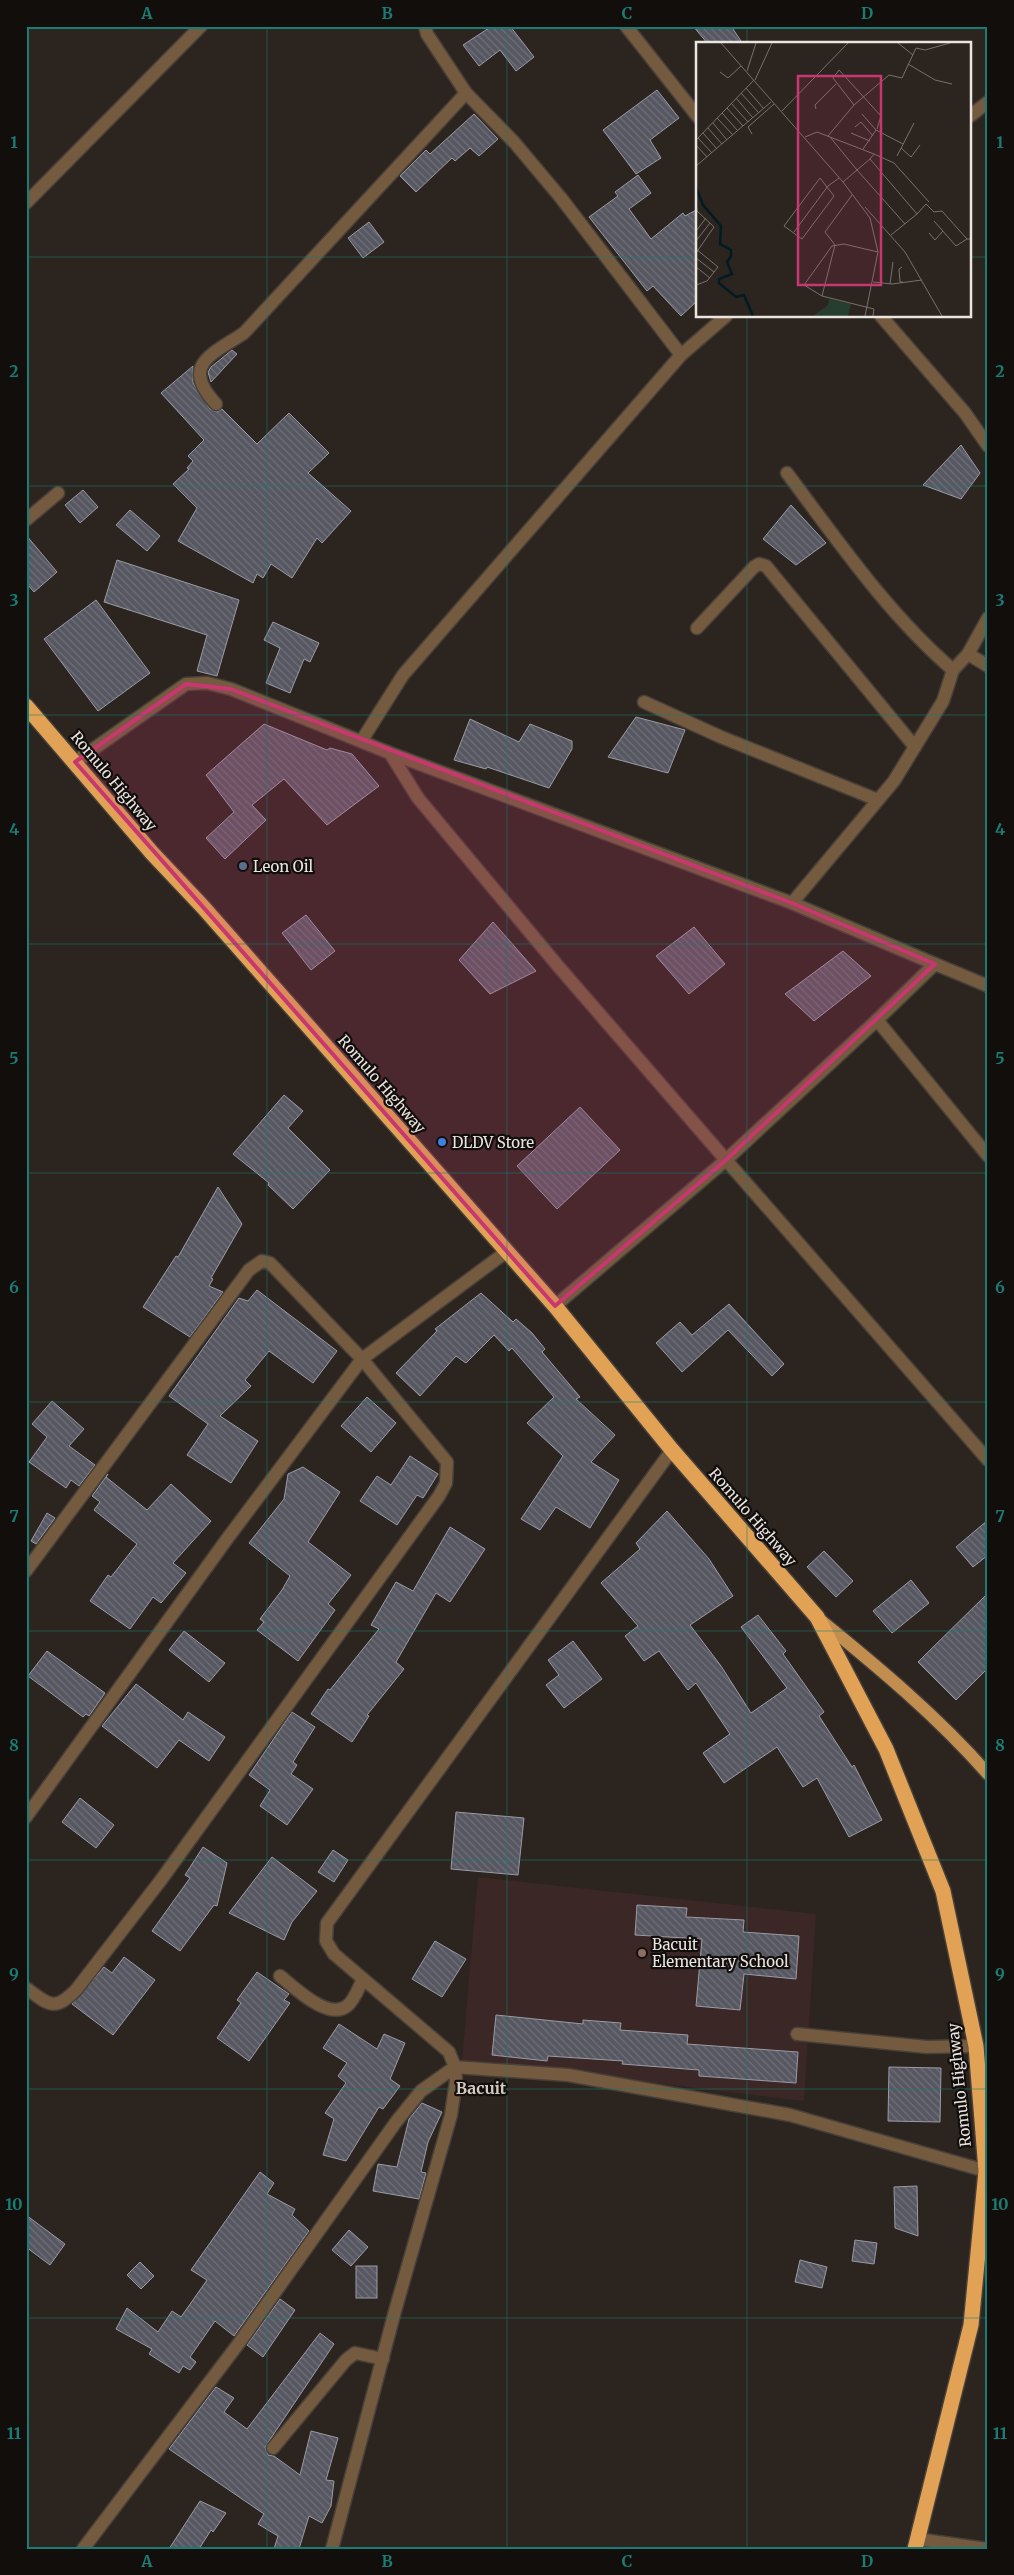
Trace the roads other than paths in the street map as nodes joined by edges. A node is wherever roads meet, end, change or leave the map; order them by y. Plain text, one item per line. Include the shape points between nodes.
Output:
1 (201, 26) edge
2 (425, 26) edge
3 (626, 26) edge
4 (466, 93) junction
5 (988, 102) edge
6 (696, 114) edge
7 (972, 114) edge
8 (26, 203) edge
9 (724, 318) edge
10 (883, 318) edge
11 (681, 354) junction
12 (216, 404) dead end
13 (988, 446) edge
14 (787, 473) dead end
15 (58, 493) dead end
16 (26, 520) edge
17 (988, 618) edge
18 (697, 628) dead end
19 (968, 654) junction
20 (988, 666) edge
21 (953, 670) junction
22 (644, 702) dead end
23 (26, 706) edge
24 (362, 740) junction
25 (915, 747) junction
26 (390, 753) junction
27 (75, 762) junction
28 (878, 800) junction
29 (792, 903) junction
30 (935, 964) junction
31 (988, 986) edge
32 (877, 1020) junction
33 (988, 1156) edge
34 (726, 1160) junction
35 (506, 1252) junction
36 (555, 1306) junction
37 (362, 1359) junction
38 (672, 1450) junction
39 (988, 1460) edge
40 (26, 1571) edge
41 (817, 1617) junction
42 (988, 1774) edge
43 (26, 1817) edge
44 (280, 1976) dead end
45 (363, 1980) junction
46 (26, 1988) edge
47 (797, 2034) dead end
48 (976, 2046) junction
49 (455, 2067) junction
50 (986, 2171) junction
51 (382, 2358) junction
52 (273, 2448) dead end
53 (916, 2544) edge
54 (83, 2549) edge
55 (332, 2549) edge
56 (986, 2549) edge

1 - 8 street
2 - 4 street
3 - 6 street
4 - 11 street via 514,142 561,198
4 - 12 street via 244,333 203,362 199,376 203,390
5 - 7 street
9 - 11 street
10 - 13 street via 965,413
11 - 24 street via 403,675
14 - 21 street via 861,572 928,648
15 - 16 street
17 - 19 street
18 - 25 street via 754,567 766,566
19 - 20 street
19 - 21 street
21 - 25 street via 943,701
22 - 28 street via 721,737
23 - 27 highway, Romulo Highway
24 - 26 street
24 - 27 street via 231,689 207,683 186,684
25 - 28 street
26 - 29 street
26 - 34 street via 431,813
27 - 35 highway, Romulo Highway
28 - 29 street
29 - 30 street
30 - 31 street
30 - 32 street
32 - 33 street
32 - 34 street
34 - 36 street
34 - 39 street
35 - 36 highway, Romulo Highway
35 - 37 street
36 - 38 highway, Romulo Highway
37 - 40 street via 270,1263 254,1265
37 - 43 street
37 - 46 street via 447,1462 446,1483 161,1880 76,1990 55,2005 45,2003
38 - 41 highway, Romulo Highway
38 - 45 street via 327,1923 326,1941 334,1954
41 - 42 main road via 891,1676
41 - 48 highway, Romulo Highway via 886,1749 943,1891
44 - 45 street via 313,2002 330,2010 348,2006
45 - 49 street via 449,2052
47 - 48 street via 927,2047
48 - 50 highway, Romulo Highway
49 - 50 street via 568,2074 790,2115
49 - 51 street via 451,2115
49 - 54 street via 421,2091 396,2122 239,2343
50 - 53 highway, Romulo Highway via 971,2325
51 - 52 street via 355,2353 346,2360
51 - 55 street
53 - 56 street

